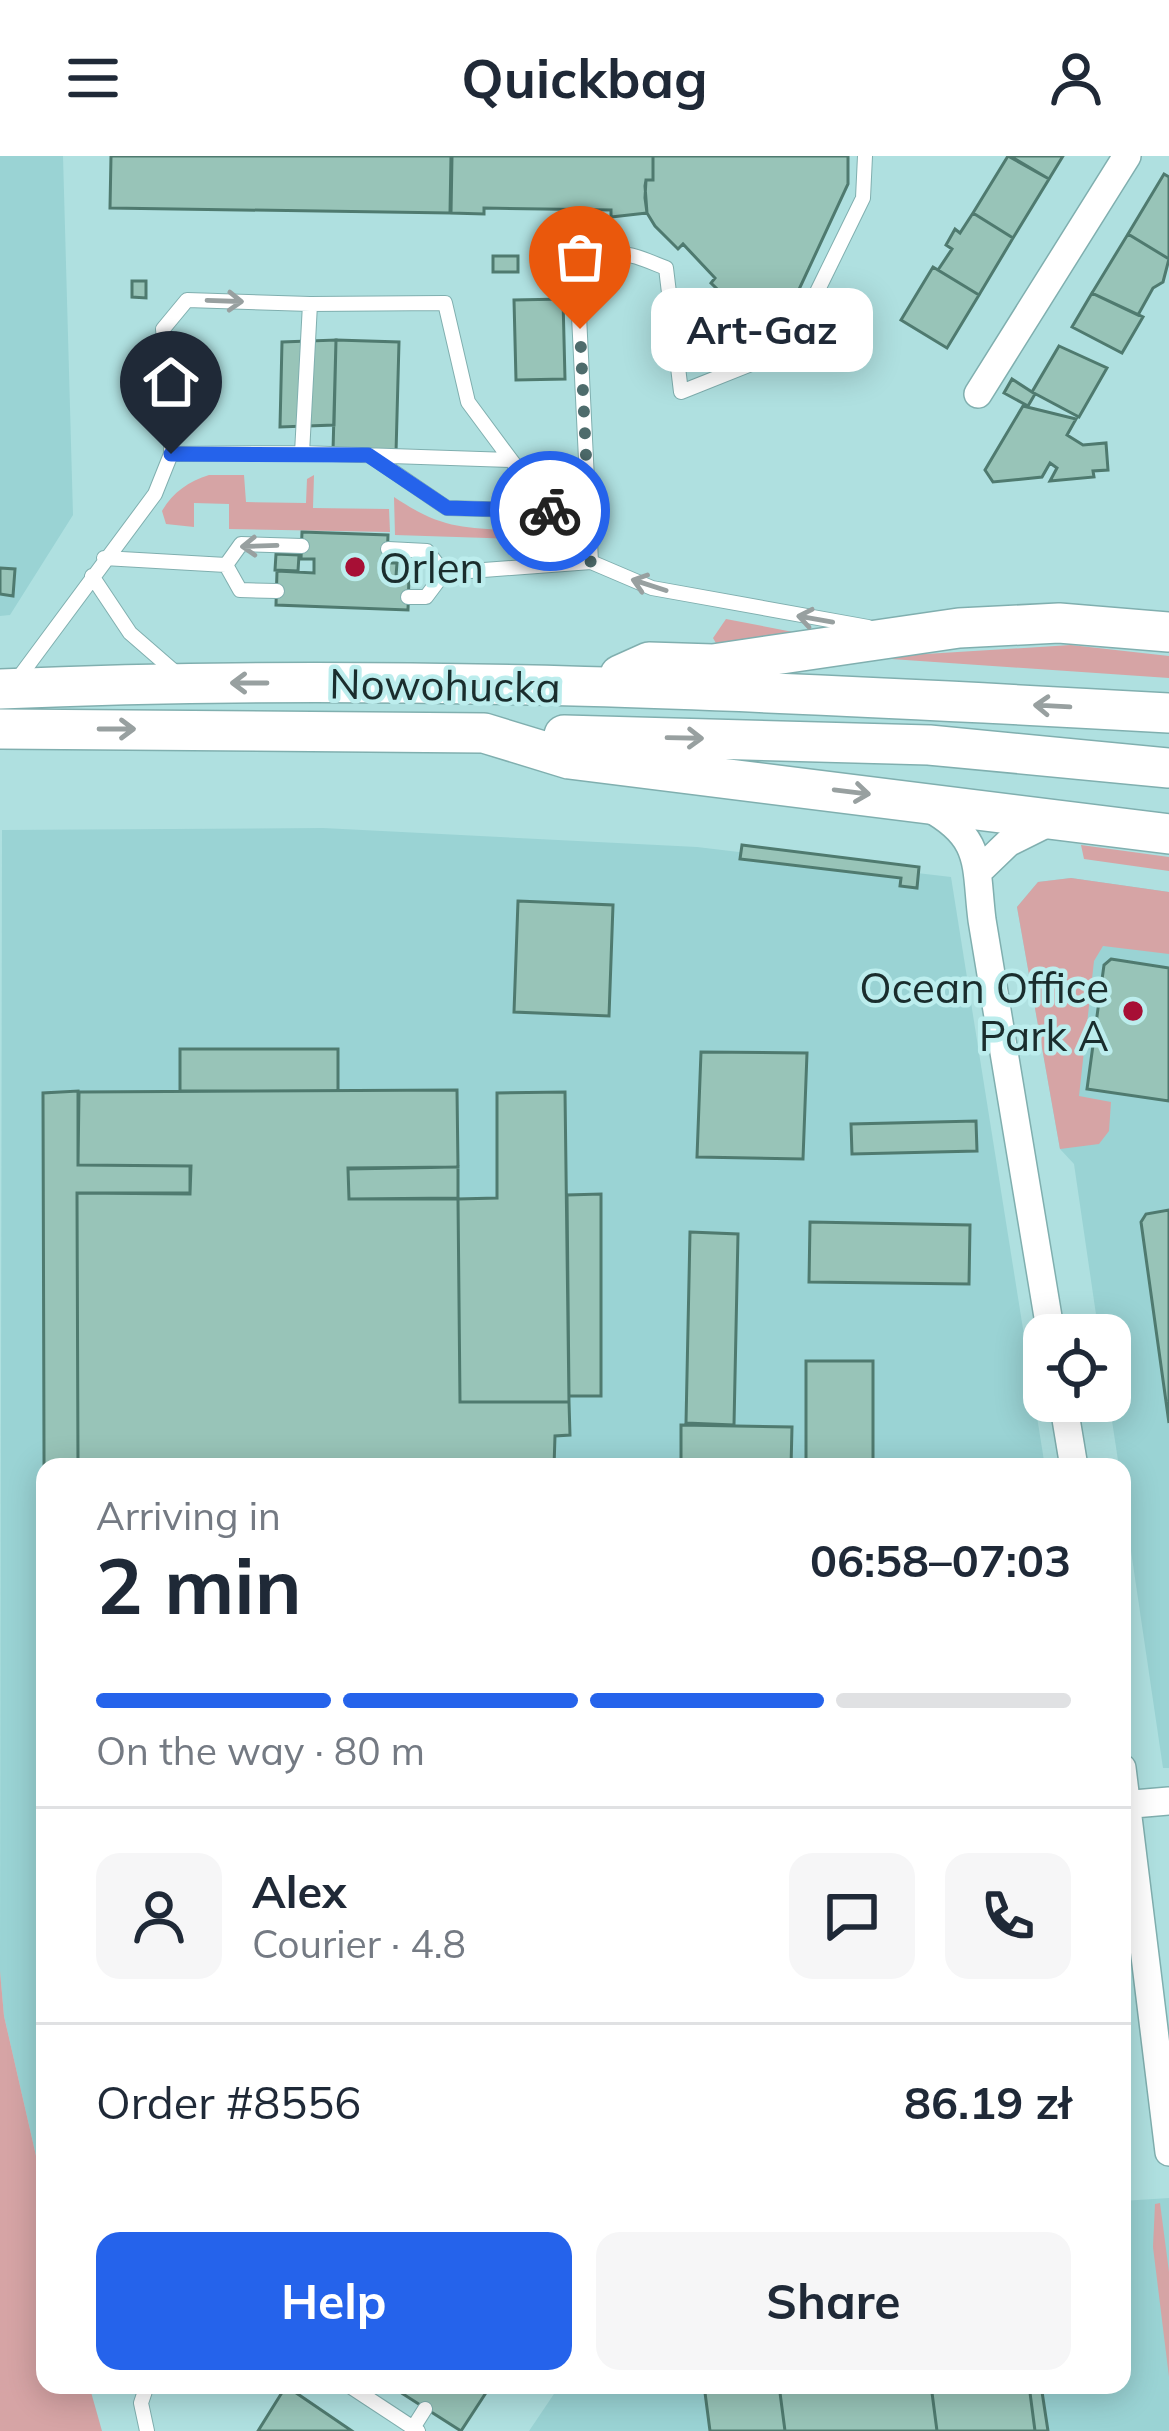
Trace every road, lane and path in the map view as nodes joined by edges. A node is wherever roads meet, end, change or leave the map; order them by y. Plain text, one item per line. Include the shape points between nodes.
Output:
1 (866, 156) edge
2 (1126, 156) edge
3 (310, 304) junction
4 (978, 394) dead end
5 (302, 453) junction
6 (171, 454) junction
7 (368, 455) junction
8 (511, 460) junction
9 (552, 511) junction
10 (302, 546) dead end
11 (388, 549) dead end
12 (104, 559) junction
13 (591, 562) junction
14 (226, 565) junction
15 (444, 573) junction
16 (92, 576) junction
17 (277, 592) dead end
18 (408, 597) dead end
19 (921, 631) junction
20 (1169, 632) edge
21 (190, 683) junction
22 (594, 688) junction
23 (5, 689) edge
24 (1169, 713) edge
25 (0, 729) edge
26 (484, 733) junction
27 (1169, 768) edge
28 (912, 800) junction
29 (1060, 820) junction
30 (1169, 834) edge
31 (980, 870) junction
32 (1048, 1314) edge
33 (1066, 1422) edge
34 (1072, 1458) edge
35 (1169, 1802) edge
36 (1131, 1805) edge
37 (1131, 1852) edge
38 (1169, 2152) edge
39 (144, 2394) edge
40 (362, 2394) edge
41 (425, 2409) dead end
42 (416, 2429) edge
43 (148, 2431) edge

1 - 13 lane via 863,198 789,349 746,367 681,392 666,268 629,253 601,254 582,269
2 - 4 street
3 - 5 lane
6 -> 3 lane via 163,329 187,300
3 - 8 lane via 445,302 468,402
5 - 6 lane
5 - 7 lane
6 - 12 lane via 155,494
7 - 8 lane
7 - 9 lane via 447,508
8 - 9 lane
9 - 13 lane
10 -> 14 lane via 241,544
11 - 15 lane via 427,551
12 - 14 lane
12 - 16 lane
13 - 15 lane
19 -> 13 lane via 652,588
14 - 17 lane via 240,590
15 - 18 lane via 426,597
16 - 21 lane via 130,633
16 - 23 lane
19 - 20 main road, Nowohucka via 1059,623
19 - 22 main road, Nowohucka via 712,664 649,662
22 -> 21 main road, Nowohucka
21 - 23 main road, Nowohucka
24 -> 22 main road
25 -> 26 main road, Nowohucka
26 -> 27 main road via 929,746
26 -> 28 main road, Nowohucka via 569,758
28 - 29 main road, Nowohucka
28 - 31 street via 955,825
29 - 30 main road, Nowohucka
29 - 31 street via 1019,835
31 - 32 street
33 - 34 street
35 - 36 street
37 - 38 street
39 - 43 lane
40 - 42 lane
41 - 42 lane

